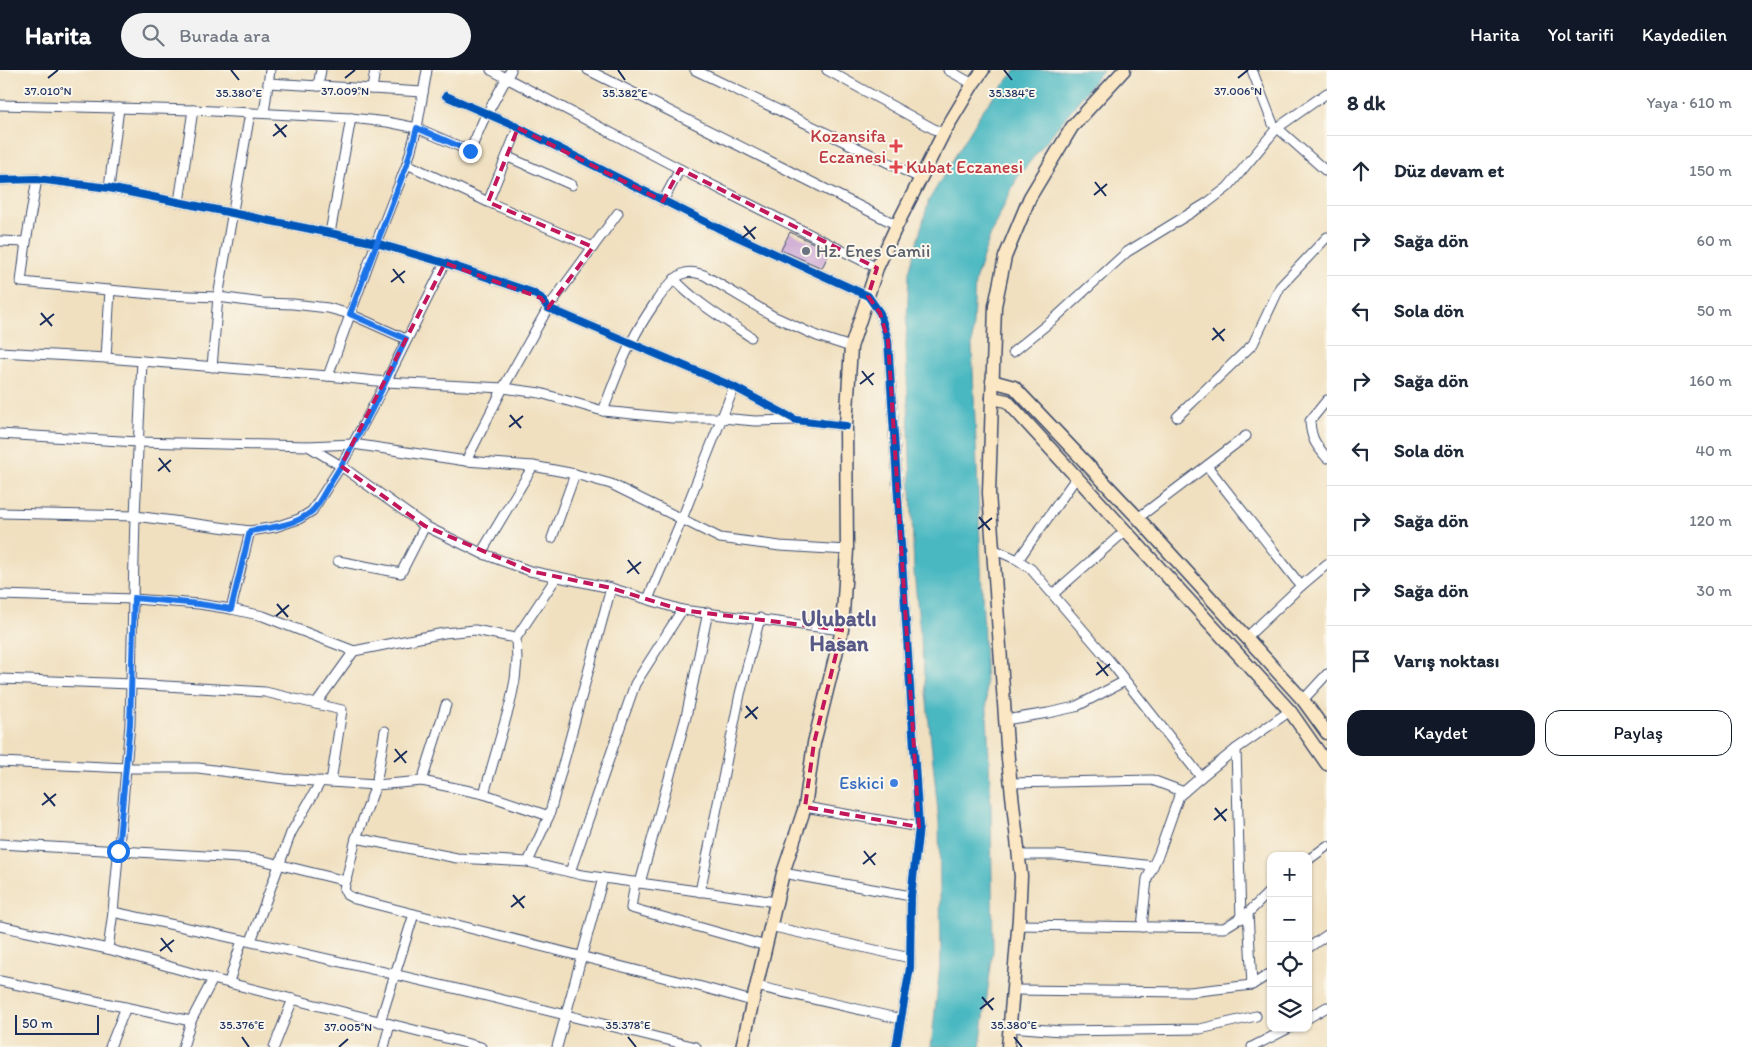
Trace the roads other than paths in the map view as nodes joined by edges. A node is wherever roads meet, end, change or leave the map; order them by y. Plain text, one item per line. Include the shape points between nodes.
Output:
1 (270, 70) edge
2 (321, 70) edge
3 (375, 70) edge
4 (427, 70) edge
5 (491, 70) edge
6 (588, 70) edge
7 (695, 70) edge
8 (827, 70) edge
9 (948, 70) edge
10 (983, 70) edge
11 (1124, 70) edge
12 (1252, 70) edge
13 (510, 74) edge
14 (268, 83) junction
15 (973, 84) junction
16 (318, 86) junction
17 (372, 89) junction
18 (423, 92) junction
19 (1327, 92) edge
20 (446, 96) dead end
21 (0, 106) edge
22 (119, 108) junction
23 (193, 110) junction
24 (250, 113) junction
25 (264, 113) junction
26 (487, 114) junction
27 (351, 118) junction
28 (417, 128) junction
29 (518, 128) junction
30 (1277, 128) junction
31 (943, 134) junction
32 (508, 157) junction
33 (407, 164) junction
34 (680, 169) junction
35 (1327, 172) edge
36 (920, 178) junction
37 (0, 180) edge
38 (37, 180) junction
39 (572, 185) dead end
40 (108, 188) junction
41 (664, 201) junction
42 (179, 202) junction
43 (488, 202) junction
44 (232, 213) junction
45 (618, 213) dead end
46 (897, 225) junction
47 (330, 233) junction
48 (1327, 237) edge
49 (0, 241) edge
50 (26, 242) junction
51 (376, 243) junction
52 (593, 247) junction
53 (445, 263) junction
54 (877, 268) junction
55 (674, 279) junction
56 (110, 290) junction
57 (868, 296) junction
58 (218, 297) junction
59 (548, 308) junction
60 (350, 314) junction
61 (751, 337) dead end
62 (406, 339) junction
63 (630, 343) junction
64 (852, 347) junction
65 (0, 352) edge
66 (1013, 352) dead end
67 (106, 358) junction
68 (142, 361) junction
69 (212, 367) junction
70 (328, 376) junction
71 (992, 380) junction
72 (386, 382) junction
73 (734, 387) junction
74 (503, 388) junction
75 (992, 398) junction
76 (1327, 400) edge
77 (603, 411) junction
78 (1176, 417) dead end
79 (722, 418) junction
80 (796, 420) junction
81 (846, 426) junction
82 (0, 434) edge
83 (1246, 436) dead end
84 (138, 442) junction
85 (353, 444) junction
86 (308, 446) junction
87 (1327, 458) edge
88 (466, 461) junction
89 (341, 466) junction
90 (534, 466) junction
91 (1207, 466) junction
92 (575, 474) junction
93 (1076, 478) junction
94 (0, 513) edge
95 (135, 516) junction
96 (1138, 518) junction
97 (682, 519) junction
98 (425, 526) junction
99 (1125, 530) junction
100 (250, 531) junction
101 (552, 538) dead end
102 (993, 549) junction
103 (847, 550) junction
104 (481, 553) junction
105 (1018, 560) junction
106 (338, 562) dead end
107 (1327, 564) edge
108 (556, 578) junction
109 (1301, 586) junction
110 (611, 588) junction
111 (0, 594) edge
112 (1053, 594) junction
113 (134, 598) junction
114 (648, 598) junction
115 (231, 609) junction
116 (682, 610) junction
117 (708, 612) junction
118 (760, 618) junction
119 (842, 630) junction
120 (1247, 637) junction
121 (516, 638) junction
122 (354, 651) junction
123 (1327, 674) edge
124 (0, 679) edge
125 (1125, 681) junction
126 (132, 684) junction
127 (1303, 700) junction
128 (316, 704) junction
129 (446, 705) dead end
130 (1290, 710) junction
131 (1005, 720) junction
132 (386, 731) dead end
133 (1327, 733) edge
134 (1236, 749) junction
135 (0, 762) edge
136 (1327, 764) edge
137 (126, 768) junction
138 (1201, 777) junction
139 (422, 781) junction
140 (321, 782) junction
141 (330, 782) junction
142 (1011, 783) junction
143 (376, 784) junction
144 (1184, 792) junction
145 (484, 794) junction
146 (805, 807) junction
147 (549, 816) junction
148 (918, 826) junction
149 (356, 838) junction
150 (0, 844) edge
151 (1327, 846) edge
152 (118, 851) junction
153 (1019, 855) junction
154 (1312, 857) edge
155 (528, 862) junction
156 (279, 864) junction
157 (1153, 866) junction
158 (570, 872) junction
159 (783, 873) junction
160 (604, 878) junction
161 (346, 881) junction
162 (637, 883) junction
163 (700, 892) junction
164 (1267, 894) edge
165 (910, 896) junction
166 (776, 902) junction
167 (113, 912) junction
168 (414, 914) junction
169 (1244, 916) junction
170 (1018, 925) junction
171 (0, 926) edge
172 (770, 926) junction
173 (1142, 927) junction
174 (1327, 935) edge
175 (246, 941) junction
176 (1312, 945) edge
177 (766, 946) junction
178 (108, 949) junction
179 (582, 957) junction
180 (910, 958) junction
181 (394, 974) junction
182 (1267, 976) edge
183 (213, 979) junction
184 (0, 981) edge
185 (229, 982) junction
186 (1252, 985) junction
187 (756, 986) junction
188 (1013, 990) junction
189 (293, 1000) junction
190 (752, 1001) junction
191 (126, 1007) junction
192 (1327, 1007) edge
193 (566, 1014) junction
194 (1256, 1016) dead end
195 (1312, 1016) edge
196 (901, 1018) junction
197 (191, 1021) junction
198 (380, 1022) junction
199 (390, 1024) junction
200 (1009, 1027) junction
201 (1281, 1032) edge
202 (110, 1047) edge
203 (182, 1047) edge
204 (274, 1047) edge
205 (384, 1047) edge
206 (481, 1047) edge
207 (557, 1047) edge
208 (696, 1047) edge
209 (742, 1047) edge
210 (896, 1047) edge
211 (1008, 1047) edge
212 (1252, 1047) edge

1 - 14 street
2 - 16 street
3 - 17 street
4 - 18 street
5 - 13 street
6 - 46 street
7 - 36 street
8 - 31 street
9 - 15 street
10 - 15 main road
11 - 71 main road via 1072,127 1030,197 1005,257 995,306
12 - 30 street
13 - 26 street
13 - 34 street
14 - 16 street
14 - 25 street
15 - 31 main road
16 - 17 street
17 - 18 street
18 - 28 street
19 - 30 street
20 - 26 street
21 - 22 street
22 - 23 street
22 - 40 street
23 - 24 street
23 - 42 street
24 - 25 street
24 - 44 street
25 - 27 street
26 - 28 street via 470,151
26 - 29 street
27 - 28 street
27 - 47 street
28 - 33 street
29 - 32 street
29 - 41 street
30 - 35 street
30 - 66 street via 1228,187 1127,252
31 - 36 main road
32 - 39 street
32 - 43 street
33 - 43 street
33 - 51 street
34 - 41 street
34 - 54 street
36 - 46 main road
37 - 38 street
38 - 40 street
38 - 50 street
40 - 42 street
41 - 57 street
42 - 44 street
43 - 52 street
44 - 47 street
44 - 58 street
45 - 52 street
46 - 54 main road
47 - 51 street
48 - 78 street via 1280,287 1253,344
49 - 50 street
50 - 56 street via 21,282
51 - 53 street
51 - 60 street
52 - 59 street
53 - 59 street via 530,292 541,298
53 - 62 street
54 - 57 main road
55 - 61 street via 704,306
55 - 63 street
55 - 64 street via 684,273 704,275 773,316 817,336
56 - 58 street
56 - 67 street
57 - 64 main road
57 - 148 street via 880,312 888,340
58 - 60 street via 328,308
58 - 69 street
59 - 63 street
59 - 74 street
60 - 62 street
60 - 70 street
62 - 72 street
63 - 73 street
63 - 77 street
64 - 81 main road
65 - 67 street
67 - 68 street
68 - 69 street
68 - 84 street
69 - 70 street
70 - 72 street
71 - 75 main road
71 - 96 main road via 1014,387
72 - 74 street
72 - 85 street
73 - 79 street
73 - 80 street
74 - 77 street via 540,393
74 - 88 street
75 - 93 main road via 1007,401
75 - 102 main road via 988,493
76 - 87 street via 1310,421 1311,436
77 - 79 street via 672,418
79 - 80 street
79 - 97 street
80 - 81 street
81 - 103 main road
82 - 84 street
83 - 91 street
84 - 86 street
84 - 95 street
85 - 86 street
85 - 88 street
85 - 89 street
86 - 89 street
88 - 90 street
89 - 98 street
89 - 100 street via 312,512 286,524
90 - 92 street
90 - 104 street
91 - 96 street
91 - 109 street
92 - 97 street via 611,484
92 - 101 street
93 - 99 main road
93 - 105 street
94 - 95 street
95 - 100 street
95 - 113 street
96 - 120 main road
97 - 103 street via 720,538
97 - 114 street
98 - 104 street
98 - 106 street via 401,573
99 - 112 street
99 - 130 main road
100 - 115 street
102 - 105 street
102 - 131 main road
103 - 119 main road
104 - 108 street
105 - 112 street via 1031,569
107 - 109 street
108 - 110 street
108 - 121 street
109 - 120 street
110 - 114 street
110 - 147 street
111 - 113 street
112 - 125 street
113 - 115 street
113 - 126 street
114 - 116 street
115 - 122 street via 263,616
116 - 117 street
116 - 158 street via 635,684
117 - 118 street
117 - 162 street via 686,717
118 - 119 street
118 - 163 street via 740,694
119 - 146 main road via 814,743
120 - 127 main road
121 - 122 street via 475,630
121 - 145 street via 515,680
122 - 128 street
123 - 127 street
124 - 126 street
125 - 131 street via 1075,707
125 - 138 street
126 - 128 street via 264,692
126 - 137 street
127 - 133 main road
128 - 141 street via 342,710
129 - 139 street
130 - 134 street
130 - 136 main road
131 - 142 main road
132 - 143 street
134 - 138 street
134 - 169 street
135 - 137 street
137 - 140 street via 198,768
137 - 152 street
138 - 144 street
139 - 143 street
139 - 145 street
140 - 141 street
140 - 156 street via 291,833
141 - 143 street
142 - 144 street via 1152,780
142 - 153 main road
143 - 149 street
144 - 157 street via 1179,796
145 - 147 street
146 - 148 street
146 - 159 main road
147 - 155 street
148 - 165 street
149 - 155 street via 457,858
149 - 161 street
150 - 152 street
151 - 154 street
152 - 156 street via 256,859
152 - 167 street
153 - 157 street via 1057,855
153 - 170 main road
155 - 158 street
156 - 161 street
156 - 175 street
157 - 173 street via 1147,879
158 - 160 street
159 - 165 street
159 - 166 main road
160 - 162 street
160 - 179 street
161 - 168 street via 344,889 355,899
162 - 163 street
162 - 177 street via 631,908
163 - 166 street
164 - 169 street
165 - 180 street
166 - 172 main road
167 - 175 street
167 - 178 street
168 - 179 street
168 - 181 street
169 - 173 street via 1224,928
169 - 186 street
170 - 173 street
170 - 188 main road
171 - 178 street
172 - 177 main road
172 - 180 street
174 - 176 street
175 - 181 street
175 - 185 street
177 - 187 main road
178 - 183 street
179 - 190 street
179 - 193 street
180 - 196 street
181 - 193 street
181 - 198 street
182 - 186 street
183 - 185 street
183 - 197 street
184 - 191 street
185 - 189 street
186 - 188 street via 1190,992
187 - 190 main road
187 - 196 street
188 - 200 main road
189 - 198 street
189 - 204 street
190 - 209 main road
191 - 197 street
191 - 202 street
192 - 195 street
193 - 207 street
193 - 208 street
194 - 200 street via 1200,1029 1062,1031
196 - 210 street
197 - 203 street
198 - 199 street
199 - 205 street
199 - 206 street
200 - 211 main road
201 - 212 street

